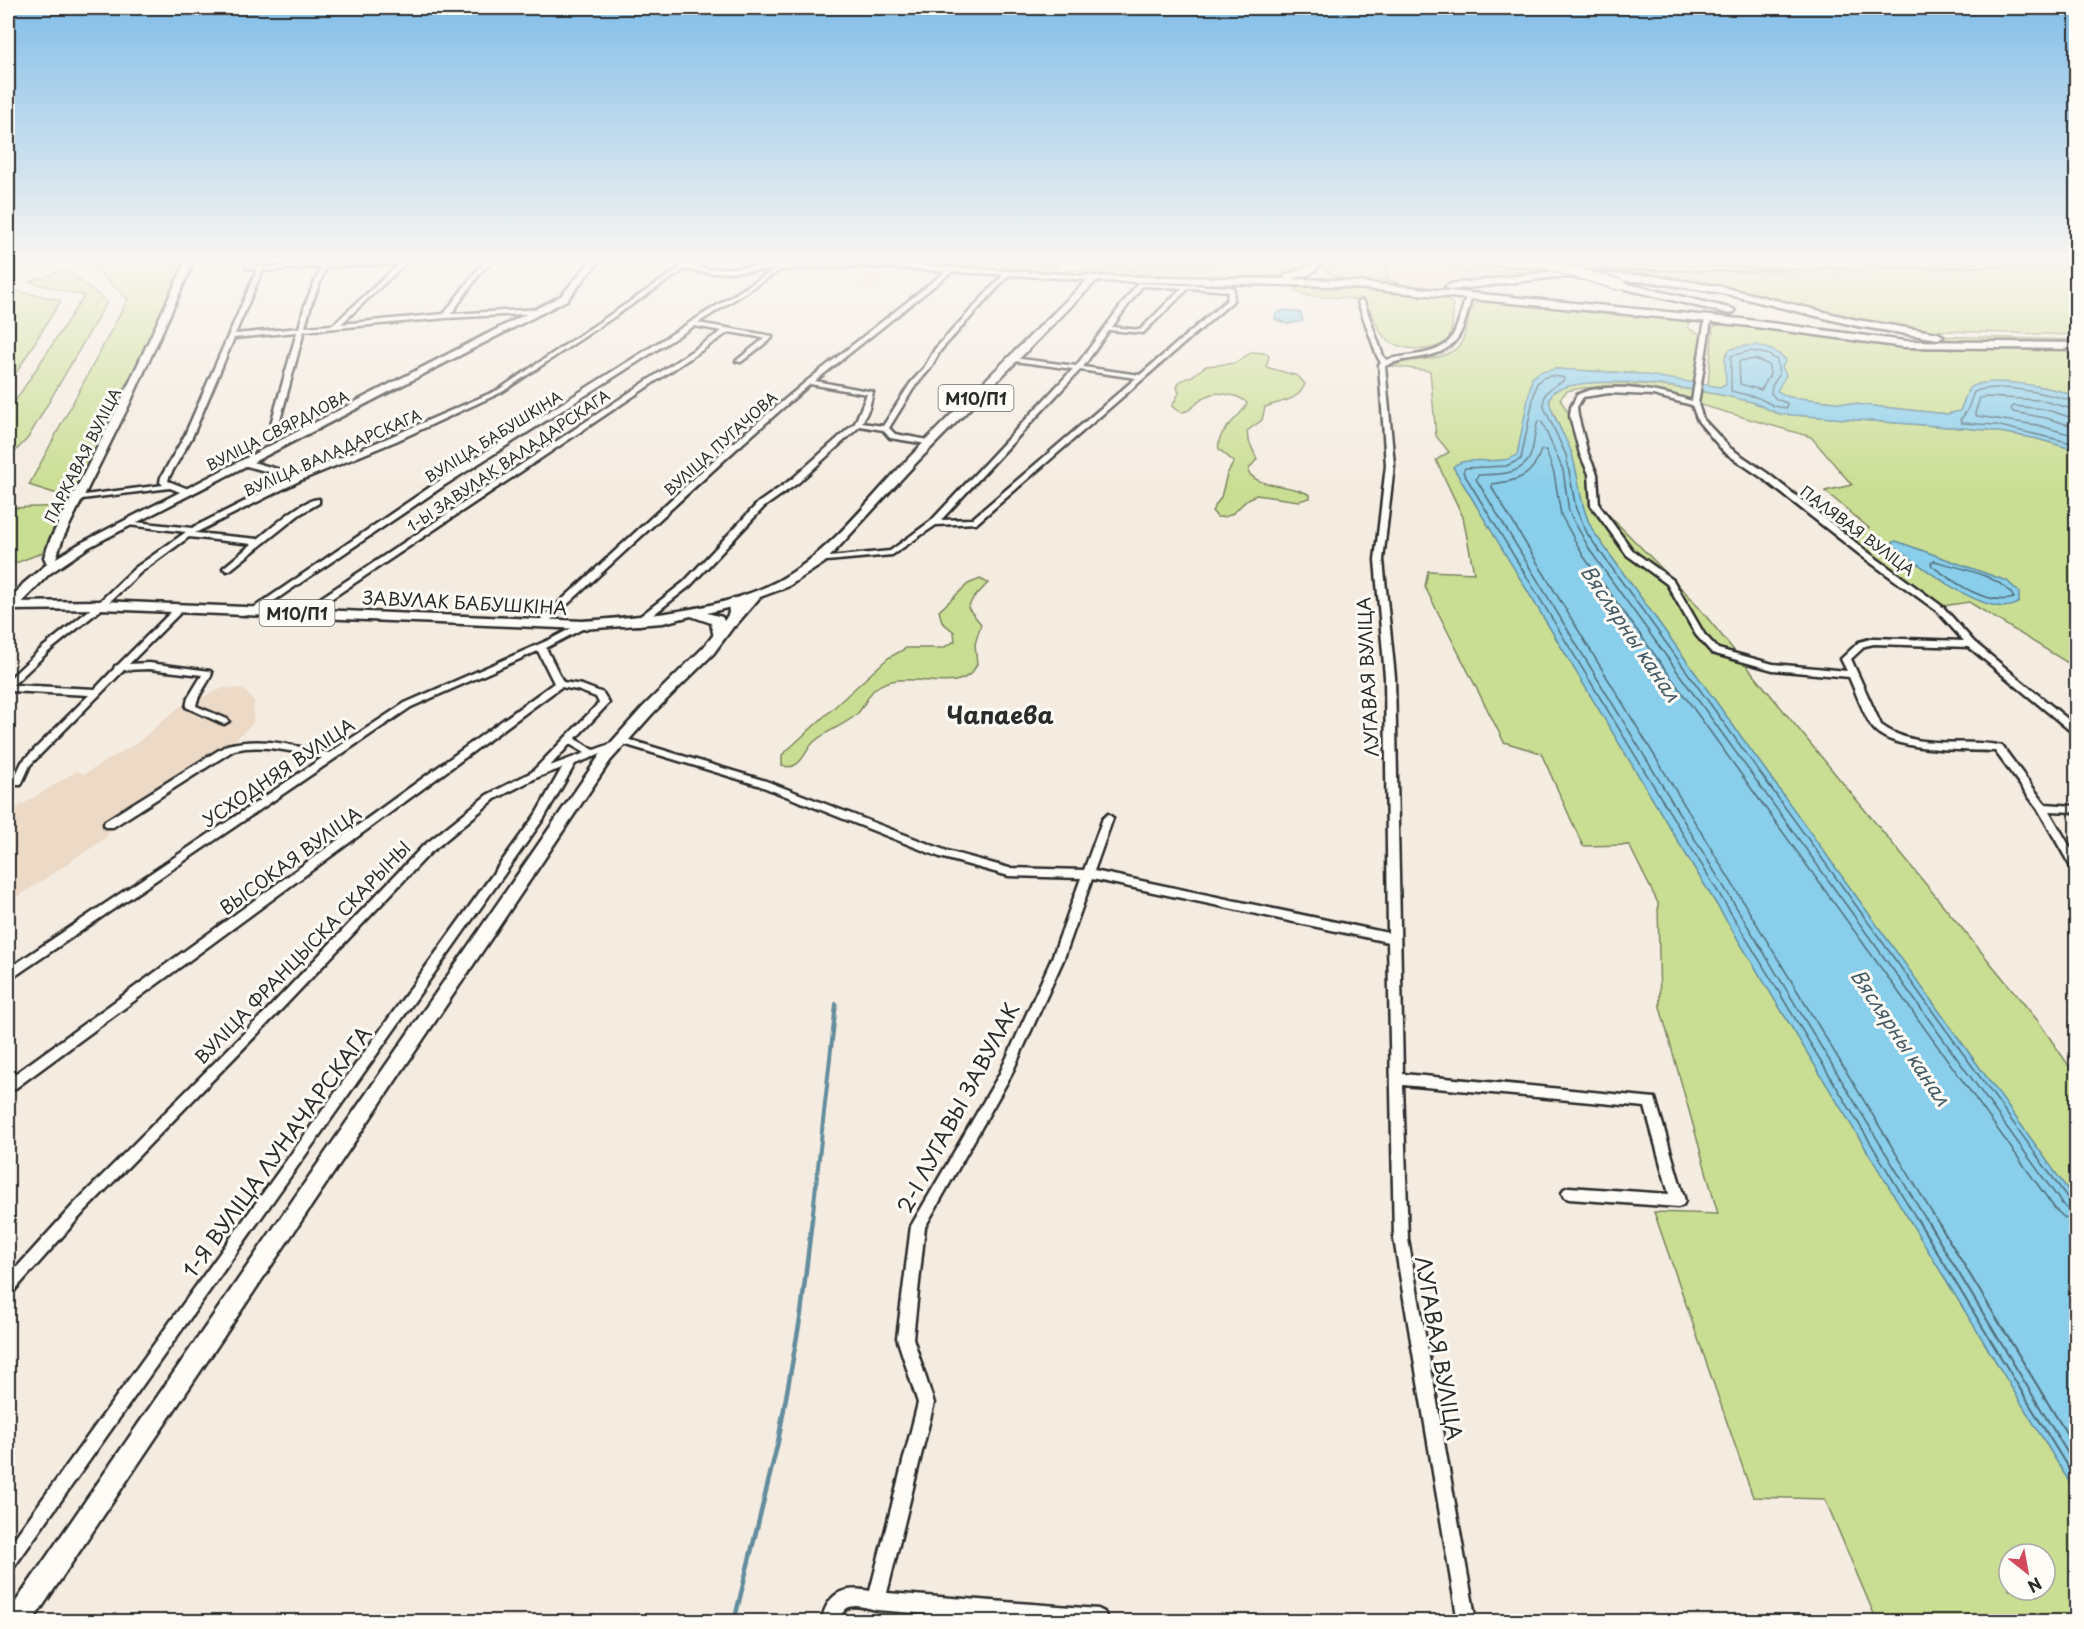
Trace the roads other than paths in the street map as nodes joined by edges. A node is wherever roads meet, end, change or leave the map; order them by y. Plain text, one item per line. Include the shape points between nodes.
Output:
1 (155, 337) edge
2 (232, 337) edge
3 (301, 337) edge
4 (490, 337) edge
5 (581, 337) edge
6 (674, 337) edge
7 (717, 337) edge
8 (770, 337) edge
9 (867, 337) edge
10 (949, 337) edge
11 (1036, 337) edge
12 (1101, 337) edge
13 (1187, 337) edge
14 (1373, 337) edge
15 (1456, 337) edge
16 (1705, 337) edge
17 (1842, 337) edge
18 (1905, 337) edge
19 (2008, 337) edge
20 (2076, 338) edge
21 (1969, 344) junction
22 (2076, 346) edge
23 (1015, 359) junction
24 (739, 361) dead end
25 (1385, 363) junction
26 (1079, 367) junction
27 (1140, 376) junction
28 (810, 382) junction
29 (1696, 401) junction
30 (858, 424) junction
31 (316, 427) junction
32 (885, 428) junction
33 (930, 443) junction
34 (246, 463) junction
35 (298, 478) junction
36 (170, 486) junction
37 (188, 492) junction
38 (77, 498) junction
39 (316, 501) dead end
40 (128, 523) junction
41 (934, 523) junction
42 (191, 533) junction
43 (261, 542) junction
44 (819, 560) junction
45 (53, 564) junction
46 (227, 568) dead end
47 (754, 596) junction
48 (734, 602) junction
49 (101, 605) junction
50 (9, 608) edge
51 (180, 608) junction
52 (253, 611) junction
53 (304, 613) junction
54 (692, 614) junction
55 (543, 623) junction
56 (637, 623) junction
57 (730, 623) junction
58 (583, 625) junction
59 (719, 635) junction
60 (1971, 644) junction
61 (541, 647) junction
62 (118, 668) junction
63 (1851, 674) junction
64 (559, 684) junction
65 (8, 687) edge
66 (95, 692) junction
67 (224, 721) dead end
68 (2076, 730) edge
69 (568, 739) junction
70 (618, 743) junction
71 (591, 752) junction
72 (331, 757) junction
73 (571, 762) junction
74 (536, 774) junction
75 (17, 783) dead end
76 (2042, 807) junction
77 (2076, 809) edge
78 (1108, 818) dead end
79 (109, 824) dead end
80 (2076, 866) edge
81 (1088, 874) junction
82 (1394, 939) junction
83 (8, 975) edge
84 (1398, 1079) junction
85 (8, 1086) edge
86 (1569, 1193) dead end
87 (8, 1287) edge
88 (8, 1561) edge
89 (876, 1600) junction
90 (1098, 1617) dead end
91 (17, 1622) edge
92 (830, 1622) edge
93 (1467, 1622) edge

1 - 38 street, ПАРКАВАЯ ВУЛІЦА
2 - 36 street via 188,437 165,477 164,482
3 - 31 street via 275,426
4 - 31 street, ВУЛІЦА СВЯРДЛОВА
5 - 35 street, ВУЛІЦА ВАЛАДАРСКАГА via 500,391
6 - 52 street, ВУЛІЦА БАБУШКІНА via 442,483
7 - 53 street, 1-Ы ЗАВУЛАК ВАЛАДАРСКАГА
8 - 24 street
9 - 28 street, ВУЛІЦА ПУГАЧОВА
10 - 32 street
11 - 23 main road, М10/П1
12 - 26 street
13 - 27 street
14 - 25 street
15 - 25 street via 1450,346 1431,354
16 - 29 street
17 - 21 main road via 1922,345
18 - 21 main road
19 - 20 main road
21 - 22 main road
23 - 26 street
23 - 33 main road, М10/П1
25 - 82 street, ЛУГАВАЯ ВУЛІЦА via 1381,368 1390,465 1378,560 1390,677
26 - 27 street
26 - 41 street
27 - 41 street via 974,521
28 - 30 street via 871,393
28 - 55 street, ВУЛІЦА ПУГАЧОВА via 731,449
29 - 60 street, ПАЛЯВАЯ ВУЛІЦА via 1700,420 1727,450 1940,609
29 - 63 street via 1644,392 1580,395 1574,416 1593,474 1595,505 1630,553 1670,582 1700,635 1715,651 1773,668
30 - 32 street
30 - 56 street via 761,505 687,584
31 - 34 street, ВУЛІЦА СВЯРДЛОВА
32 - 33 street via 893,436
33 - 44 main road, М10/П1
34 - 35 street
34 - 37 street, ВУЛІЦА СВЯРДЛОВА
35 - 42 street, ВУЛІЦА ВАЛАДАРСКАГА
36 - 37 street
36 - 38 street
37 - 40 street, ВУЛІЦА СВЯРДЛОВА
38 - 45 street, ПАРКАВАЯ ВУЛІЦА via 53,548
39 - 43 street
40 - 42 street
40 - 45 street, ВУЛІЦА СВЯРДЛОВА
41 - 44 street via 892,553
42 - 43 street
42 - 49 street, ВУЛІЦА ВАЛАДАРСКАГА via 138,570
43 - 46 street
44 - 47 main road, М10/П1 via 782,584
45 - 50 street, ВУЛІЦА СВЯРДЛОВА
47 - 48 main road, М10/П1
47 - 57 main road
48 - 54 main road, ЗАВУЛАК БАБУШКІНА / М10/П1
48 - 57 street via 735,613
49 - 50 main road, ЗАВУЛАК БАБУШКІНА / М10/П1
49 - 51 main road, ЗАВУЛАК БАБУШКІНА / М10/П1
49 - 65 street, ВУЛІЦА ВАЛАДАРСКАГА via 45,650
51 - 52 main road, ЗАВУЛАК БАБУШКІНА / М10/П1
51 - 62 street
52 - 53 main road, ЗАВУЛАК БАБУШКІНА / М10/П1
53 - 55 main road, ЗАВУЛАК БАБУШКІНА / М10/П1
54 - 56 main road, ЗАВУЛАК БАБУШКІНА / М10/П1
54 - 59 main road via 717,620
55 - 58 main road, ЗАВУЛАК БАБУШКІНА / М10/П1
56 - 58 main road, ЗАВУЛАК БАБУШКІНА / М10/П1
57 - 59 street
58 - 61 street, УСХОДНЯЯ ВУЛІЦА
59 - 70 street
60 - 63 street via 1874,641 1862,644 1848,655
60 - 68 street, ПАЛЯВАЯ ВУЛІЦА
61 - 64 street
61 - 72 street, УСХОДНЯЯ ВУЛІЦА via 408,705
62 - 66 street
62 - 67 street via 149,666 207,674 191,707
63 - 76 street via 1877,727 1889,736 1903,742 1998,748
64 - 69 street, ВУЛІЦА ФРАНЦЫСКА СКАРЫНЫ via 594,692 604,700
64 - 85 street, ВЫСОКАЯ ВУЛІЦА
65 - 66 street
66 - 75 street via 26,764
69 - 71 street
69 - 74 street, ВУЛІЦА ФРАНЦЫСКА СКАРЫНЫ
70 - 71 street
70 - 81 street via 762,783 944,854 1009,872
70 - 91 street
71 - 73 street
72 - 79 street via 252,744 231,747
72 - 83 street, УСХОДНЯЯ ВУЛІЦА
73 - 74 street
73 - 88 street, 1-Я ВУЛІЦА ЛУНАЧАРСКАГА via 540,816
74 - 87 street, ВУЛІЦА ФРАНЦЫСКА СКАРЫНЫ via 491,798 426,850 80,1207
76 - 77 street
76 - 80 street
78 - 81 street, 2-І ЛУГАВЫ ЗАВУЛАК
81 - 82 street
81 - 89 street, 2-І ЛУГАВЫ ЗАВУЛАК via 1058,958 1004,1077 918,1226 905,1338 926,1403
82 - 84 street, ЛУГАВАЯ ВУЛІЦА
84 - 86 street via 1650,1102 1678,1201
84 - 93 street, ЛУГАВАЯ ВУЛІЦА via 1401,1239
89 - 90 street
89 - 92 street via 851,1596 840,1601

